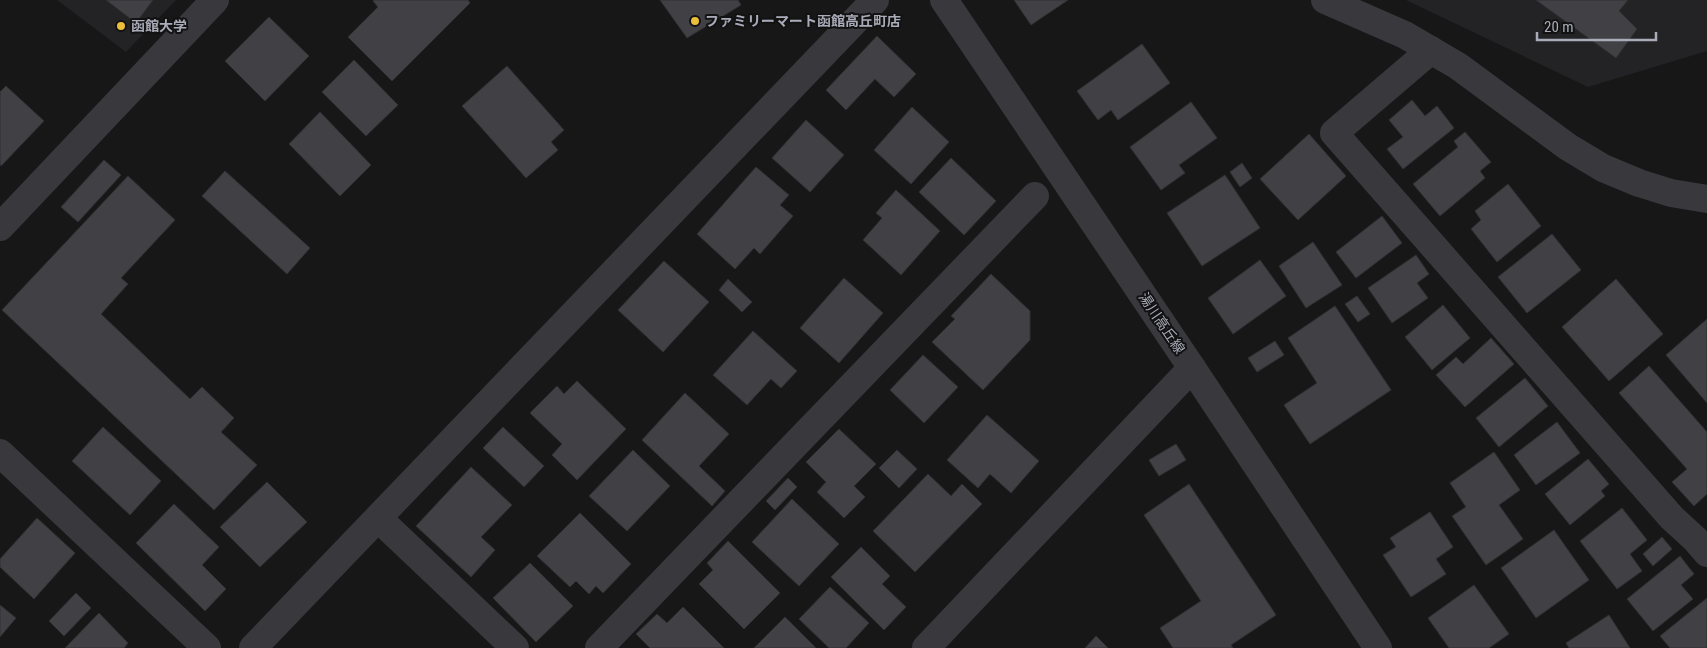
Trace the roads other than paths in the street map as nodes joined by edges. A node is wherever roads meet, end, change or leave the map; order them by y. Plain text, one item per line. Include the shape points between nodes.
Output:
1 (215, 0) edge
2 (875, 0) edge
3 (944, 0) edge
4 (1325, 0) edge
5 (1431, 50) junction
6 (1035, 196) dead end
7 (1707, 200) edge
8 (0, 227) edge
9 (1192, 368) junction
10 (0, 453) edge
11 (378, 518) junction
12 (1703, 540) edge
13 (207, 648) edge
14 (253, 648) edge
15 (515, 648) edge
16 (599, 648) edge
17 (926, 648) edge
18 (1378, 648) edge

1 - 8 street
2 - 11 street
3 - 9 street, 湯川高丘線
4 - 5 street
5 - 7 street via 1603,168 1639,183
5 - 12 street via 1334,133 1672,518
6 - 16 street
9 - 17 street
9 - 18 street, 湯川高丘線
10 - 13 street
11 - 14 street
11 - 15 street

